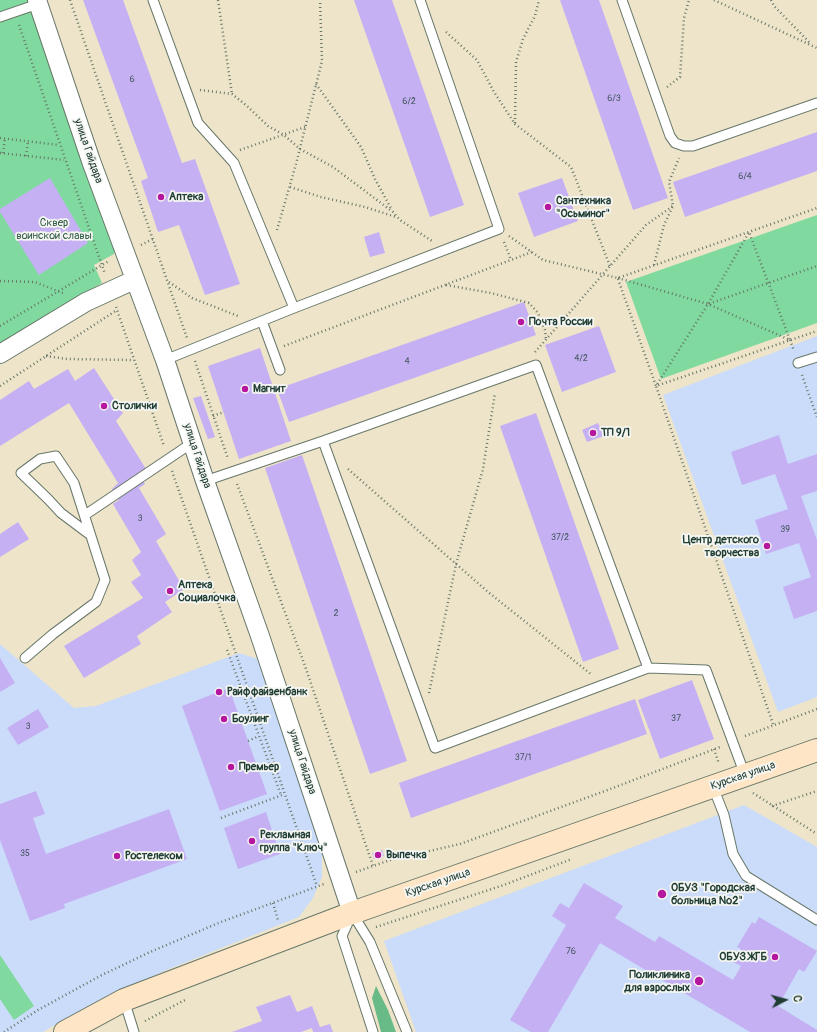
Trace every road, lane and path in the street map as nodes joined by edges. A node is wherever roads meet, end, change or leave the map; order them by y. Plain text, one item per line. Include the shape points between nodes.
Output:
1 (70, 0) edge
2 (152, 0) edge
3 (218, 0) edge
4 (320, 0) edge
5 (420, 0) edge
6 (539, 0) edge
7 (622, 0) edge
8 (689, 0) edge
9 (714, 0) edge
10 (771, 0) edge
11 (37, 2) edge
12 (14, 12) junction
13 (0, 17) edge
14 (444, 29) dead end
15 (812, 45) junction
16 (817, 48) edge
17 (316, 84) junction
18 (186, 91) junction
19 (232, 94) junction
20 (656, 97) junction
21 (817, 103) edge
22 (515, 124) junction
23 (306, 127) junction
24 (284, 135) junction
25 (0, 138) edge
26 (5, 138) junction
27 (28, 141) junction
28 (59, 145) junction
29 (684, 146) junction
30 (300, 149) junction
31 (1, 153) edge
32 (227, 155) junction
33 (26, 156) junction
34 (64, 160) junction
35 (290, 187) junction
36 (673, 206) junction
37 (817, 208) edge
38 (393, 212) junction
39 (397, 217) junction
40 (499, 230) junction
41 (749, 232) junction
42 (153, 239) junction
43 (446, 250) junction
44 (271, 251) junction
45 (532, 252) junction
46 (124, 253) junction
47 (511, 260) junction
48 (102, 265) junction
49 (610, 266) junction
50 (654, 266) junction
51 (817, 266) edge
52 (603, 274) junction
53 (618, 278) junction
54 (134, 280) junction
55 (0, 281) edge
56 (168, 282) junction
57 (769, 283) junction
58 (445, 284) junction
59 (57, 291) junction
60 (111, 291) junction
61 (86, 302) junction
62 (708, 304) junction
63 (294, 308) junction
64 (117, 309) junction
65 (258, 322) junction
66 (0, 326) edge
67 (817, 331) edge
68 (546, 340) junction
69 (790, 340) junction
70 (191, 349) junction
71 (272, 350) junction
72 (534, 353) dead end
73 (0, 354) edge
74 (46, 356) junction
75 (817, 357) edge
76 (134, 360) junction
77 (165, 360) junction
78 (798, 363) junction
79 (280, 370) dead end
80 (497, 379) junction
81 (0, 386) edge
82 (656, 386) junction
83 (224, 412) dead end
84 (213, 416) junction
85 (817, 417) edge
86 (323, 441) junction
87 (192, 443) junction
88 (327, 451) junction
89 (168, 459) junction
90 (232, 472) junction
91 (204, 481) junction
92 (85, 515) junction
93 (89, 534) junction
94 (456, 564) junction
95 (227, 650) dead end
96 (25, 658) dead end
97 (648, 668) junction
98 (604, 684) junction
99 (817, 709) edge
100 (424, 718) junction
101 (773, 724) junction
102 (259, 736) junction
103 (248, 741) dead end
104 (733, 741) junction
105 (817, 750) edge
106 (745, 776) junction
107 (817, 790) edge
108 (285, 794) junction
109 (281, 795) junction
110 (717, 796) junction
111 (772, 806) junction
112 (221, 818) dead end
113 (817, 834) edge
114 (572, 859) dead end
115 (373, 866) junction
116 (340, 878) junction
117 (317, 886) junction
118 (352, 913) junction
119 (817, 920) edge
120 (364, 932) junction
121 (192, 997) dead end
122 (124, 1000) junction
123 (134, 1030) edge
124 (4, 1032) edge
125 (65, 1032) edge
126 (373, 1032) edge
127 (407, 1032) edge

1 - 42 path
2 - 18 lane
3 - 19 path
4 - 17 path via 322,61
5 - 40 lane
6 - 22 path via 516,62
7 - 20 lane
8 - 20 path via 684,18 680,77
9 - 15 path
10 - 15 path
11 - 12 lane
11 - 46 street, улица Гайдара
12 - 13 lane
12 - 28 path
14 - 22 path via 477,60
15 - 16 path
17 - 23 path
17 - 38 path via 361,147
18 - 19 path via 210,90
18 - 32 lane via 198,123
19 - 24 path via 268,126
20 - 29 lane via 670,136 675,143
21 - 29 lane via 702,143
22 - 49 path via 571,166
23 - 24 path
23 - 30 path
24 - 30 path
24 - 32 path
25 - 26 path
26 - 27 path
26 - 31 path
27 - 28 path
27 - 33 path
28 - 34 path
29 - 36 path via 669,182
30 - 35 path
30 - 38 path via 333,167
31 - 33 path
32 - 44 lane via 234,163
33 - 34 path
34 - 48 path
35 - 39 path
35 - 44 path
36 - 49 path via 646,225
36 - 50 path via 664,225
37 - 41 path
38 - 39 path
39 - 43 path
40 - 43 lane
40 - 45 path
40 - 47 path
41 - 50 path
41 - 57 path
41 - 62 path
42 - 46 path
42 - 56 path
43 - 63 lane
44 - 63 lane
45 - 47 path
45 - 52 path via 543,260
46 - 48 path
46 - 54 street, улица Гайдара
47 - 58 path
48 - 59 path
48 - 60 path
49 - 52 path
50 - 53 path
51 - 57 path
52 - 53 path
52 - 68 path
53 - 62 path
53 - 82 path
54 - 60 street
54 - 77 street, улица Гайдара
55 - 59 path via 35,282
56 - 65 path via 192,298
56 - 70 path
57 - 62 path
57 - 69 path
58 - 68 path via 529,303 538,313
58 - 71 path
59 - 61 path
59 - 66 path
60 - 61 street
60 - 64 path
61 - 73 street
62 - 69 path
62 - 82 path
63 - 65 lane
64 - 74 path
64 - 76 path
65 - 70 lane
65 - 71 lane
67 - 69 path
68 - 72 path
69 - 78 path
69 - 82 path
70 - 77 lane
70 - 84 path
71 - 79 lane
74 - 76 path via 67,359
74 - 81 path
75 - 78 lane
76 - 89 path
77 - 87 street, улица Гайдара
78 - 85 path
80 - 86 lane
80 - 94 path via 483,469
80 - 97 lane via 536,365
82 - 101 path
83 - 84 path
84 - 90 path
86 - 88 lane
86 - 90 lane
87 - 89 lane
87 - 91 street, улица Гайдара
88 - 94 path
88 - 100 lane
89 - 92 lane
89 - 108 path
90 - 91 lane
90 - 115 path via 304,663
91 - 116 street, улица Гайдара via 260,636
92 - 93 lane
92 - 93 lane via 74,483 56,456 40,459 21,473 61,513
93 - 96 lane via 105,580 96,602
94 - 98 path
94 - 100 path
95 - 102 path
97 - 98 lane
97 - 104 lane via 706,670
98 - 100 lane via 434,748
99 - 101 path
101 - 104 path
102 - 103 path
102 - 109 path
104 - 106 lane
104 - 115 path via 460,844
105 - 106 main road, Курская улица
106 - 110 main road, Курская улица
107 - 111 path
108 - 109 path
108 - 117 path
109 - 112 path
110 - 111 path via 754,793
110 - 118 main road, Курская улица
110 - 119 lane via 733,854 746,876
111 - 113 path
114 - 120 path
115 - 116 path
116 - 117 path
116 - 118 street, улица Гайдара
117 - 124 path via 150,952 38,1010
118 - 120 lane
118 - 122 main road, Курская улица
118 - 126 lane via 342,936
120 - 127 lane
121 - 123 path
122 - 123 lane
122 - 125 main road, Курская улица

